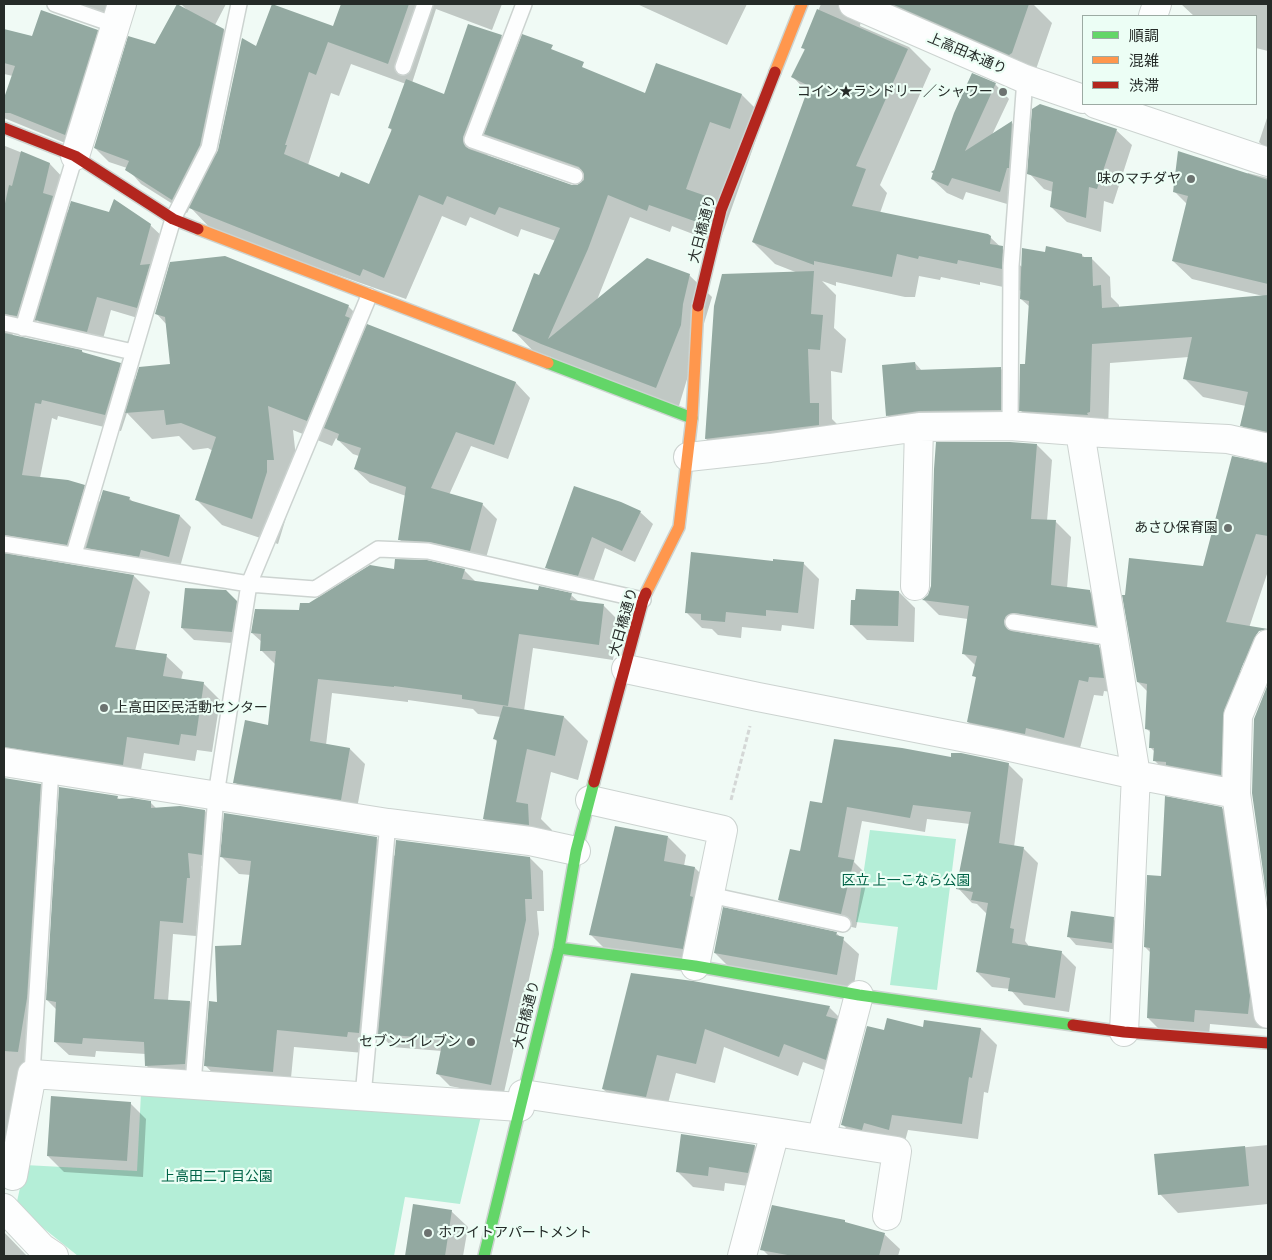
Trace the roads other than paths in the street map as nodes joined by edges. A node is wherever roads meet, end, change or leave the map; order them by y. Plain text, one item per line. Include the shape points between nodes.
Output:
1 (55, 4) edge
2 (239, 4) edge
3 (425, 4) edge
4 (524, 4) edge
5 (802, 4) edge
6 (853, 4) edge
7 (895, 13) edge
8 (118, 15) edge
9 (403, 67) dead end
10 (1025, 79) junction
11 (1082, 99) edge
12 (1102, 105) edge
13 (1127, 109) edge
14 (4, 128) edge
15 (75, 156) junction
16 (1268, 162) edge
17 (575, 176) dead end
18 (173, 219) junction
19 (369, 296) junction
20 (4, 323) edge
21 (23, 328) junction
22 (133, 352) junction
23 (692, 418) junction
24 (1010, 426) junction
25 (919, 427) junction
26 (1080, 432) junction
27 (1268, 448) edge
28 (688, 457) junction
29 (4, 544) edge
30 (74, 554) junction
31 (249, 584) junction
32 (915, 586) dead end
33 (643, 600) junction
34 (1013, 622) dead end
35 (1113, 638) junction
36 (1268, 644) edge
37 (626, 669) junction
38 (4, 762) edge
39 (51, 769) junction
40 (1136, 775) junction
41 (1236, 794) junction
42 (216, 795) junction
43 (590, 800) junction
44 (388, 823) junction
45 (576, 851) junction
46 (710, 895) junction
47 (843, 924) dead end
48 (558, 948) junction
49 (695, 966) junction
50 (859, 995) junction
51 (1268, 1014) edge
52 (1124, 1032) junction
53 (1268, 1043) edge
54 (32, 1074) junction
55 (193, 1084) junction
56 (363, 1096) junction
57 (521, 1100) junction
58 (776, 1132) junction
59 (821, 1139) junction
60 (13, 1176) dead end
61 (5, 1210) edge
62 (887, 1216) dead end
63 (43, 1253) edge
64 (484, 1256) edge
65 (742, 1256) edge

1 - 8 lane
2 - 18 lane via 209,148
3 - 9 lane
4 - 17 lane via 472,140
5 - 23 street, 大日橋通り via 721,210 698,307
6 - 7 street, 上高田本通り
7 - 10 street, 上高田本通り
8 - 15 street
10 - 11 street, 上高田本通り
10 - 24 lane via 1011,266
12 - 13 street
13 - 16 street
14 - 15 street
15 - 18 street
15 - 21 lane
18 - 19 street
18 - 22 lane
19 - 23 street
19 - 31 lane
20 - 21 lane
21 - 22 lane
22 - 30 lane
23 - 28 street, 大日橋通り
24 - 25 street
24 - 26 street
25 - 28 street
25 - 32 street
26 - 27 street via 1228,439
26 - 35 street
28 - 33 street, 大日橋通り via 679,527
29 - 30 lane
30 - 31 lane
31 - 33 lane via 315,589 378,549 428,551
31 - 42 lane
33 - 37 street, 大日橋通り
34 - 35 lane
35 - 40 street
36 - 41 street via 1238,716
37 - 40 street
37 - 43 street, 大日橋通り
38 - 39 street
39 - 42 street
39 - 54 lane
40 - 41 street
40 - 52 street
41 - 51 street
42 - 44 street
42 - 55 lane
43 - 45 street, 大日橋通り
43 - 46 street via 723,830
44 - 45 street via 530,841
44 - 56 lane
45 - 48 street, 大日橋通り
46 - 47 lane
46 - 49 street
48 - 49 street
48 - 57 street, 大日橋通り
49 - 50 street
50 - 52 street
50 - 59 street
52 - 53 street
54 - 55 street
54 - 60 street
55 - 56 street
56 - 57 street
57 - 58 street
57 - 64 street, 大日橋通り
58 - 59 street
58 - 65 street
59 - 62 street via 897,1151
61 - 63 street

